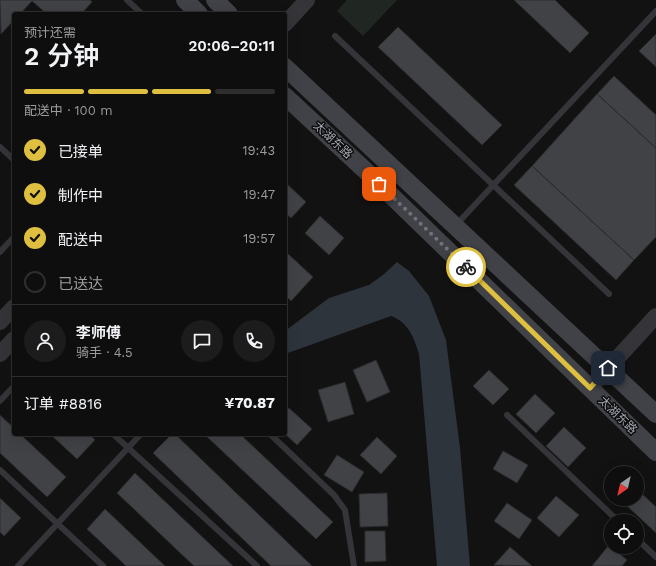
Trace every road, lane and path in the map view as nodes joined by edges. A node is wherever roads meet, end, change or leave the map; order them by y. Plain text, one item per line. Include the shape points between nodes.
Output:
1 (127, 0) edge
2 (185, 0) edge
3 (215, 0) edge
4 (307, 0) edge
5 (656, 11) edge
6 (140, 12) edge
7 (197, 12) edge
8 (227, 12) edge
9 (287, 22) edge
10 (335, 36) dead end
11 (287, 69) edge
12 (287, 98) edge
13 (0, 147) edge
14 (12, 158) edge
15 (493, 185) junction
16 (455, 226) junction
17 (12, 239) edge
18 (0, 252) edge
19 (609, 294) dead end
20 (12, 308) edge
21 (656, 316) edge
22 (0, 322) edge
23 (12, 341) edge
24 (0, 354) edge
25 (608, 368) junction
26 (12, 388) edge
27 (590, 388) junction
28 (0, 401) edge
29 (656, 414) edge
30 (507, 415) dead end
31 (115, 436) edge
32 (140, 436) edge
33 (272, 436) edge
34 (128, 448) junction
35 (656, 452) edge
36 (0, 470) edge
37 (611, 514) edge
38 (58, 524) junction
39 (644, 546) edge
40 (656, 557) edge
41 (18, 566) edge
42 (103, 566) edge
43 (257, 566) edge
44 (354, 566) edge

1 - 6 lane
2 - 7 main road
3 - 8 main road
4 - 9 street
5 - 15 lane
10 - 15 lane
11 - 16 main road, 太湖东路
12 - 27 main road, 太湖东路
13 - 14 lane
15 - 16 lane
15 - 19 lane
16 - 25 main road, 太湖东路
17 - 18 lane
20 - 22 street
21 - 25 street
23 - 24 street
25 - 27 street
25 - 29 main road, 太湖东路
26 - 28 lane
27 - 35 main road, 太湖东路
30 - 37 lane
31 - 34 lane
32 - 34 lane
33 - 44 lane via 334,495 345,510
34 - 38 lane
34 - 43 lane
36 - 38 lane
38 - 41 lane
38 - 42 lane
39 - 40 lane

